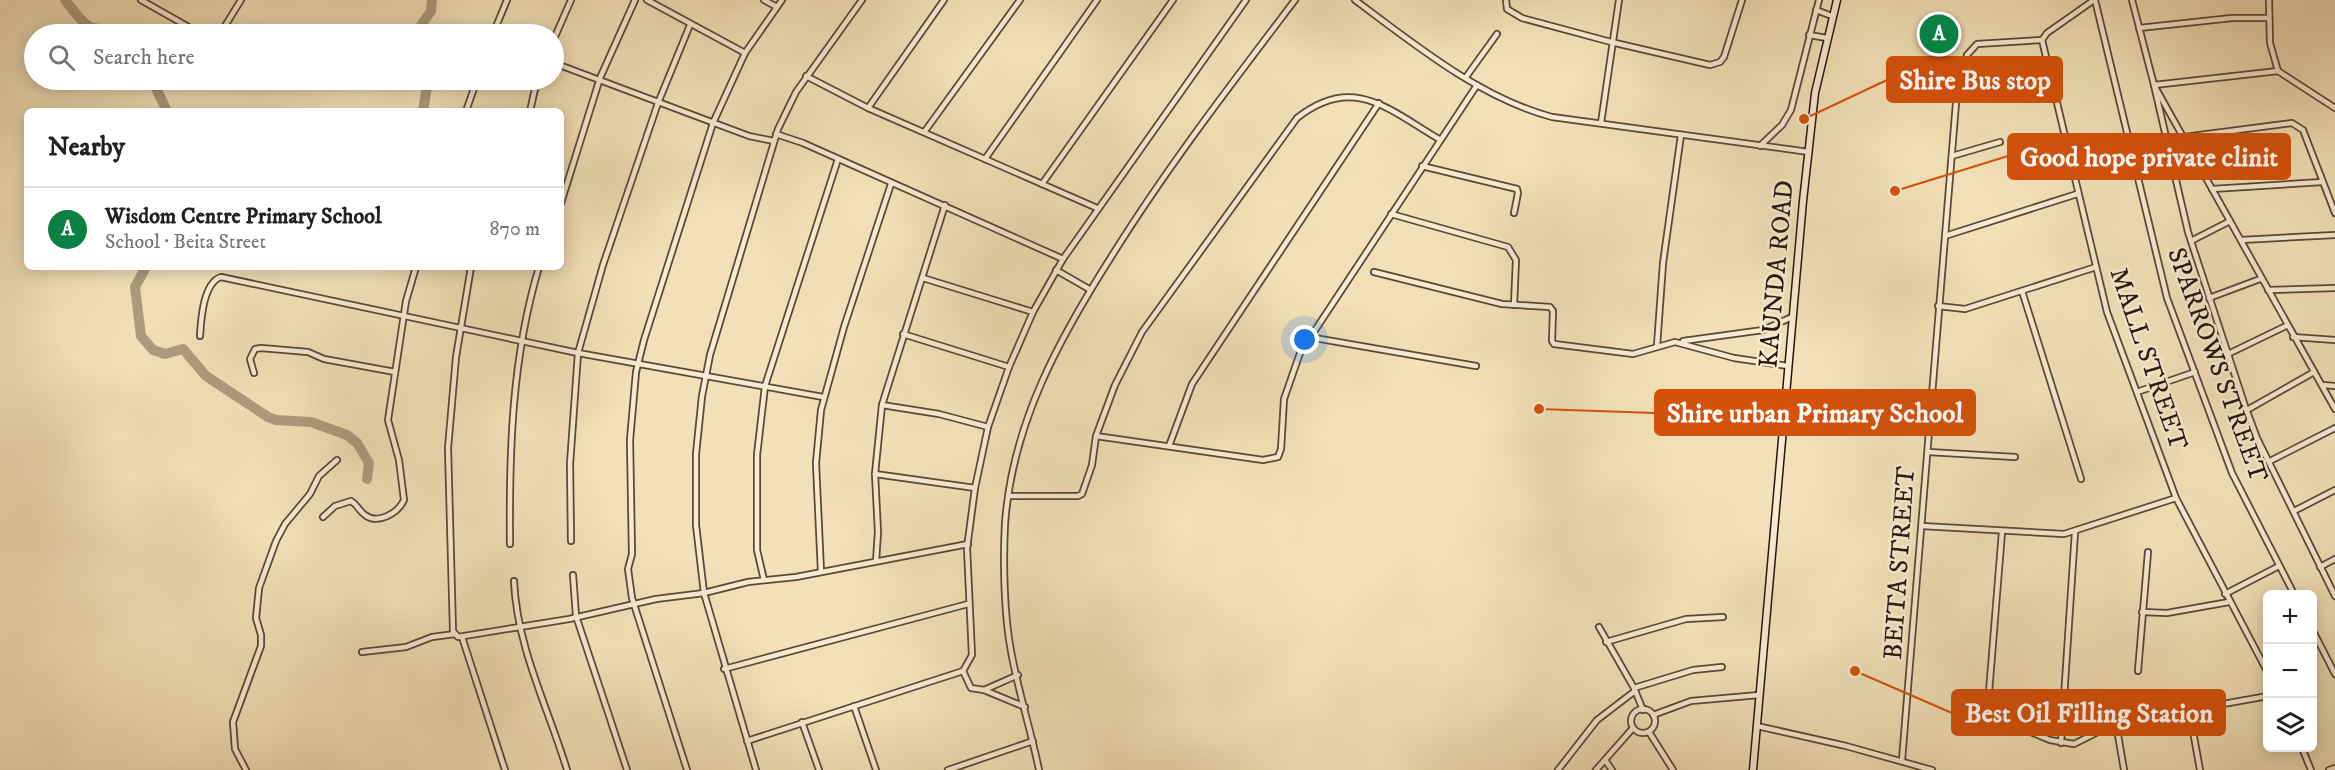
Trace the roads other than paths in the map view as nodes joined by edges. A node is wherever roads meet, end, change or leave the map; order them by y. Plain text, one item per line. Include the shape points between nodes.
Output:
1 (141, 0) edge
2 (241, 0) edge
3 (507, 0) edge
4 (571, 0) edge
5 (635, 0) edge
6 (647, 0) edge
7 (764, 0) edge
8 (782, 0) edge
9 (862, 0) edge
10 (944, 0) edge
11 (1020, 0) edge
12 (1097, 0) edge
13 (1173, 0) edge
14 (1246, 0) edge
15 (1295, 0) edge
16 (1355, 0) edge
17 (1506, 0) edge
18 (1619, 0) edge
19 (1742, 0) edge
20 (1819, 0) edge
21 (1837, 0) edge
22 (2094, 0) edge
23 (2132, 0) edge
24 (2269, 0) edge
25 (777, 7) junction
26 (1816, 10) junction
27 (1832, 15) junction
28 (2269, 18) junction
29 (183, 24) edge
30 (226, 24) edge
31 (497, 24) edge
32 (561, 24) edge
33 (690, 25) junction
34 (2139, 28) junction
35 (1497, 34) dead end
36 (1809, 35) junction
37 (1827, 38) junction
38 (2042, 40) junction
39 (1611, 42) junction
40 (744, 53) junction
41 (564, 66) edge
42 (2278, 71) junction
43 (807, 76) junction
44 (1466, 77) junction
45 (600, 78) junction
46 (1477, 85) junction
47 (2154, 85) junction
48 (473, 90) edge
49 (535, 90) edge
50 (657, 103) junction
51 (1379, 103) junction
52 (467, 108) edge
53 (531, 108) edge
54 (868, 108) junction
55 (2335, 108) edge
56 (713, 123) junction
57 (1601, 123) junction
58 (925, 131) junction
59 (776, 134) junction
60 (1682, 135) junction
61 (2184, 137) junction
62 (1439, 139) junction
63 (774, 141) junction
64 (2000, 142) dead end
65 (1760, 146) junction
66 (1809, 152) junction
67 (1952, 156) junction
68 (838, 159) junction
69 (985, 159) junction
70 (1422, 166) junction
71 (2322, 182) junction
72 (891, 184) junction
73 (1042, 184) junction
74 (2212, 189) junction
75 (564, 193) edge
76 (2077, 194) junction
77 (945, 205) junction
78 (1097, 208) junction
79 (1514, 213) dead end
80 (2335, 213) edge
81 (1391, 214) junction
82 (2230, 221) junction
83 (2335, 235) edge
84 (1945, 236) junction
85 (2241, 240) junction
86 (2191, 241) junction
87 (1063, 259) junction
88 (2096, 267) junction
89 (415, 270) edge
90 (470, 270) edge
91 (538, 270) edge
92 (1056, 270) junction
93 (1374, 272) dead end
94 (923, 278) junction
95 (2260, 279) junction
96 (2335, 288) edge
97 (1089, 289) junction
98 (2268, 290) junction
99 (2022, 291) junction
100 (2209, 298) junction
101 (1514, 305) junction
102 (1938, 306) junction
103 (1033, 312) junction
104 (404, 315) junction
105 (1792, 317) junction
106 (2286, 326) junction
107 (460, 328) junction
108 (903, 334) junction
109 (200, 336) dead end
110 (1309, 337) junction
111 (2293, 337) junction
112 (2335, 340) edge
113 (522, 342) junction
114 (1675, 342) junction
115 (1657, 346) junction
116 (578, 353) junction
117 (2228, 354) junction
118 (638, 363) junction
119 (1476, 366) dead end
120 (1788, 366) junction
121 (1009, 368) junction
122 (395, 372) junction
123 (2195, 372) junction
124 (2314, 372) junction
125 (254, 373) dead end
126 (705, 375) junction
127 (2322, 385) junction
128 (765, 386) junction
129 (2335, 386) edge
130 (2137, 392) junction
131 (823, 397) junction
132 (882, 405) junction
133 (2335, 409) edge
134 (2247, 410) junction
135 (988, 427) junction
136 (2335, 428) edge
137 (1096, 436) junction
138 (1169, 446) junction
139 (1928, 452) junction
140 (2014, 457) dead end
141 (336, 460) dead end
142 (2270, 461) junction
143 (875, 474) junction
144 (2081, 479) dead end
145 (975, 488) junction
146 (2335, 490) edge
147 (1009, 496) junction
148 (2176, 498) junction
149 (2294, 511) junction
150 (323, 517) dead end
151 (1922, 526) junction
152 (2002, 532) junction
153 (2076, 532) junction
154 (571, 541) dead end
155 (510, 544) dead end
156 (968, 544) junction
157 (2148, 552) dead end
158 (2335, 559) edge
159 (876, 561) junction
160 (2279, 566) junction
161 (2320, 567) junction
162 (821, 572) junction
163 (573, 574) dead end
164 (764, 580) junction
165 (514, 581) dead end
166 (2292, 590) edge
167 (704, 593) junction
168 (2225, 594) junction
169 (2335, 596) edge
170 (2229, 602) junction
171 (968, 604) junction
172 (633, 605) junction
173 (2142, 612) junction
174 (576, 616) junction
175 (1723, 616) dead end
176 (520, 626) junction
177 (1599, 627) dead end
178 (455, 634) junction
179 (462, 637) junction
180 (2317, 637) edge
181 (1606, 642) junction
182 (362, 652) dead end
183 (2263, 665) edge
184 (1722, 667) dead end
185 (724, 669) junction
186 (963, 671) junction
187 (2138, 671) dead end
188 (2335, 674) edge
189 (1017, 675) junction
190 (1634, 689) junction
191 (984, 690) junction
192 (1760, 695) junction
193 (2263, 697) edge
194 (854, 706) junction
195 (1025, 707) junction
196 (2189, 709) junction
197 (1643, 710) junction
198 (1653, 715) junction
199 (802, 722) junction
200 (2116, 723) junction
201 (1757, 726) junction
202 (1633, 728) junction
203 (1648, 732) junction
204 (747, 741) junction
205 (1033, 741) junction
206 (2061, 743) junction
207 (2304, 752) edge
208 (1605, 760) junction
209 (1902, 760) junction
210 (2335, 768) edge
211 (246, 770) edge
212 (505, 770) edge
213 (567, 770) edge
214 (627, 770) edge
215 (687, 770) edge
216 (756, 770) edge
217 (819, 770) edge
218 (876, 770) edge
219 (948, 770) edge
220 (1039, 770) edge
221 (1558, 770) edge
222 (1596, 770) edge
223 (1612, 770) edge
224 (1673, 770) edge
225 (1753, 770) edge
226 (1932, 770) edge
227 (2124, 770) edge
228 (2200, 770) edge
229 (2311, 770) edge
230 (2329, 770) edge

1 - 29 street
2 - 30 street
3 - 31 street
4 - 32 street
5 - 45 street
6 - 33 street
7 - 25 street
8 - 25 street
9 - 43 street
10 - 54 street
11 - 58 street
12 - 69 street
13 - 73 street
14 - 78 street
15 - 97 street via 1141,208
16 - 44 street
17 - 39 street via 1512,14
18 - 39 street
19 - 39 street via 1724,57 1716,64
20 - 26 street
21 - 27 main road, KAUNDA ROAD
22 - 38 street
22 - 123 street, SPARROWS STREET via 2165,292
23 - 34 street
24 - 28 street
25 - 40 street
26 - 27 street
26 - 36 street
27 - 37 main road, KAUNDA ROAD
28 - 34 street
28 - 42 street via 2272,58
33 - 40 street
33 - 50 street
34 - 47 street
35 - 44 street
36 - 37 street
36 - 65 street via 1791,110
37 - 66 main road, KAUNDA ROAD via 1815,93
38 - 67 street, BEITA STREET via 1977,44 1971,48 1956,103
38 - 76 street, MALL STREET
39 - 57 street
40 - 56 street
41 - 45 street
42 - 47 street
42 - 55 street
43 - 54 street
43 - 59 street
44 - 46 street
45 - 50 street
45 - 75 street
46 - 57 street via 1527,110
46 - 62 street
47 - 61 street
47 - 86 street
48 - 52 street
49 - 53 street
50 - 56 street
50 - 116 street
51 - 62 street
51 - 137 street via 1356,97 1332,98 1308,109 1286,130 1142,332 1115,385
51 - 138 street via 1192,384
54 - 58 street
56 - 63 street via 760,140
56 - 118 street
57 - 60 street
58 - 69 street
59 - 63 street
59 - 68 street
60 - 65 street
60 - 115 street via 1663,264
61 - 71 street via 2295,123 2303,130
61 - 74 street
62 - 70 street
63 - 126 street
64 - 67 street
65 - 66 street
66 - 105 main road, KAUNDA ROAD
67 - 84 street, BEITA STREET
68 - 72 street
68 - 128 street
69 - 73 street
70 - 79 street via 1516,189
70 - 81 street
71 - 74 street
71 - 80 street
72 - 77 street
72 - 131 street
73 - 78 street
74 - 82 street
76 - 84 street
76 - 88 street, MALL STREET
77 - 87 street
77 - 94 street
78 - 87 street
81 - 101 street via 1508,247 1516,260
81 - 110 street
82 - 85 street
82 - 86 street
83 - 85 street
84 - 102 street, BEITA STREET
85 - 95 street
86 - 100 street
87 - 92 street
88 - 99 street
88 - 130 street, MALL STREET via 2107,312
89 - 104 street
90 - 107 street
91 - 113 street
92 - 97 street
92 - 103 street
93 - 101 street
94 - 103 street
94 - 108 street
95 - 98 street
95 - 100 street
96 - 98 street
97 - 147 street via 1056,348 1028,415
98 - 106 street
99 - 102 street via 1965,309
99 - 144 street
100 - 117 street
101 - 115 street via 1551,308 1554,344 1633,354
102 - 139 street, BEITA STREET
103 - 121 street
104 - 107 street
104 - 109 street via 221,277 215,280 203,304
104 - 122 street
105 - 114 street via 1767,330
105 - 120 main road, KAUNDA ROAD
106 - 111 street
106 - 117 street
107 - 113 street
107 - 178 street via 448,459
108 - 121 street
108 - 132 street
110 - 119 street
110 - 138 street via 1284,399 1278,458 1263,460
111 - 112 street
111 - 124 street
113 - 116 street
113 - 155 street via 511,443
114 - 115 street
114 - 120 street via 1734,358
116 - 118 street
116 - 154 street via 570,464
117 - 134 street
118 - 126 street
118 - 172 street via 629,465 632,554 628,569
120 - 192 main road, KAUNDA ROAD
121 - 135 street
122 - 125 street via 324,359 308,352 261,348 255,349 250,359
122 - 150 street via 389,428 399,460 402,504 393,513 376,519 368,517 351,501 335,506
123 - 130 street
123 - 160 street, SPARROWS STREET via 2242,496
124 - 127 street
124 - 134 street
126 - 128 street
126 - 167 street via 696,454 696,525
127 - 129 street
127 - 133 street
128 - 131 street
128 - 164 street via 757,455 757,550
130 - 148 street, MALL STREET
131 - 162 street via 816,463
132 - 135 street
132 - 143 street
134 - 142 street
135 - 145 street
136 - 142 street
137 - 138 street
137 - 147 street via 1082,494
139 - 140 street
139 - 151 street, BEITA STREET
141 - 211 street via 319,476 306,500 285,524 259,588 256,618 261,646 232,730 235,749
142 - 149 street
143 - 145 street
143 - 159 street
145 - 156 street
146 - 149 street
147 - 189 street via 1005,536 1008,634
148 - 153 street
148 - 168 street, MALL STREET
149 - 161 street
151 - 152 street
151 - 209 street, BEITA STREET
152 - 153 street
152 - 206 street via 1989,700 2002,720
153 - 206 street
156 - 159 street
156 - 171 street
157 - 173 street
158 - 161 street
159 - 162 street
160 - 166 street, SPARROWS STREET
160 - 168 street
161 - 169 street
162 - 164 street
163 - 174 street
164 - 167 street
165 - 176 street
167 - 172 street
167 - 185 street
168 - 170 street, MALL STREET
170 - 173 street via 2167,613
170 - 183 street, MALL STREET
171 - 185 street
171 - 186 street via 972,656
172 - 174 street
172 - 215 street
173 - 187 street
174 - 176 street
174 - 214 street
175 - 181 street via 1686,619
176 - 179 street
176 - 213 street
177 - 181 street
178 - 179 street
178 - 182 street via 406,647
179 - 212 street
180 - 188 street
181 - 190 street
184 - 190 street via 1693,670
185 - 204 street
186 - 191 street via 971,688
186 - 194 street
189 - 191 street
189 - 195 street
190 - 197 street
190 - 221 street via 1597,720
191 - 195 street
192 - 198 street via 1690,701
192 - 201 main road, KAUNDA ROAD
193 - 196 street
194 - 199 street
194 - 218 street
195 - 205 street
196 - 200 street
196 - 228 street
197 - 198 street
197 - 202 street via 1633,715
198 - 203 street via 1655,724
199 - 204 street
199 - 217 street
200 - 206 street via 2078,743
200 - 227 street
201 - 209 street
201 - 225 main road, KAUNDA ROAD
202 - 203 street
202 - 208 street
203 - 224 street
204 - 216 street
205 - 219 street
205 - 220 street
207 - 229 street
208 - 222 street
208 - 223 street
209 - 226 street
210 - 230 street

